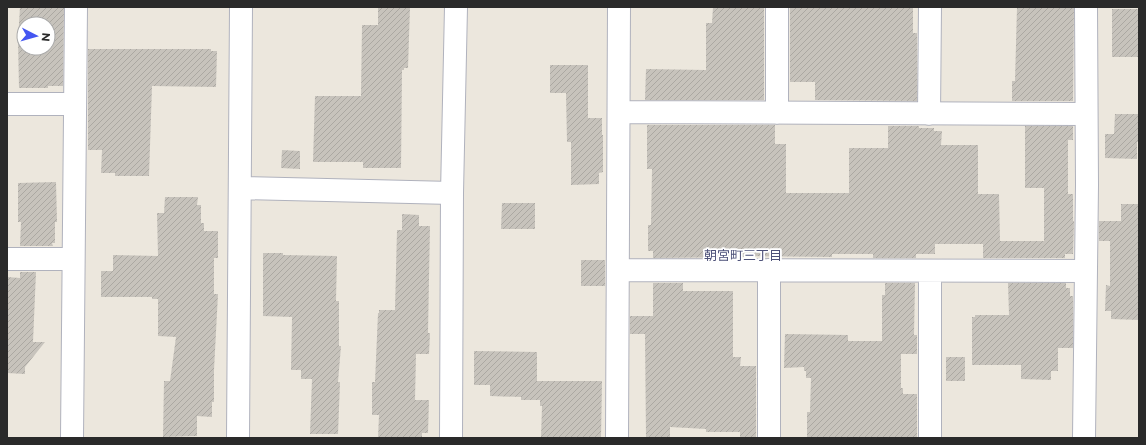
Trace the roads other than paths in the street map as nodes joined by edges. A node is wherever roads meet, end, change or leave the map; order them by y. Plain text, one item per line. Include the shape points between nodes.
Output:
1 (76, 7) edge
2 (241, 7) edge
3 (456, 7) edge
4 (619, 7) edge
5 (777, 7) edge
6 (930, 7) edge
7 (1086, 7) edge
8 (7, 104) edge
9 (75, 104) junction
10 (619, 112) junction
11 (777, 113) junction
12 (929, 114) junction
13 (1086, 114) junction
14 (240, 188) junction
15 (452, 192) junction
16 (7, 259) edge
17 (73, 259) junction
18 (618, 270) junction
19 (768, 270) junction
20 (930, 271) junction
21 (1085, 271) junction
22 (72, 438) edge
23 (238, 438) edge
24 (451, 438) edge
25 (617, 438) edge
26 (769, 438) edge
27 (930, 438) edge
28 (1084, 438) edge

1 - 9 street
2 - 14 street
3 - 15 street
4 - 10 street
5 - 11 street
6 - 12 street
7 - 13 street
8 - 9 street
9 - 17 street
10 - 11 street
10 - 18 street
11 - 12 street
12 - 13 street
13 - 21 street
14 - 15 street
14 - 23 street
15 - 24 street
16 - 17 street
17 - 22 street
18 - 19 street
18 - 25 street
19 - 20 street
19 - 26 street
20 - 21 street
20 - 27 street
21 - 28 street

